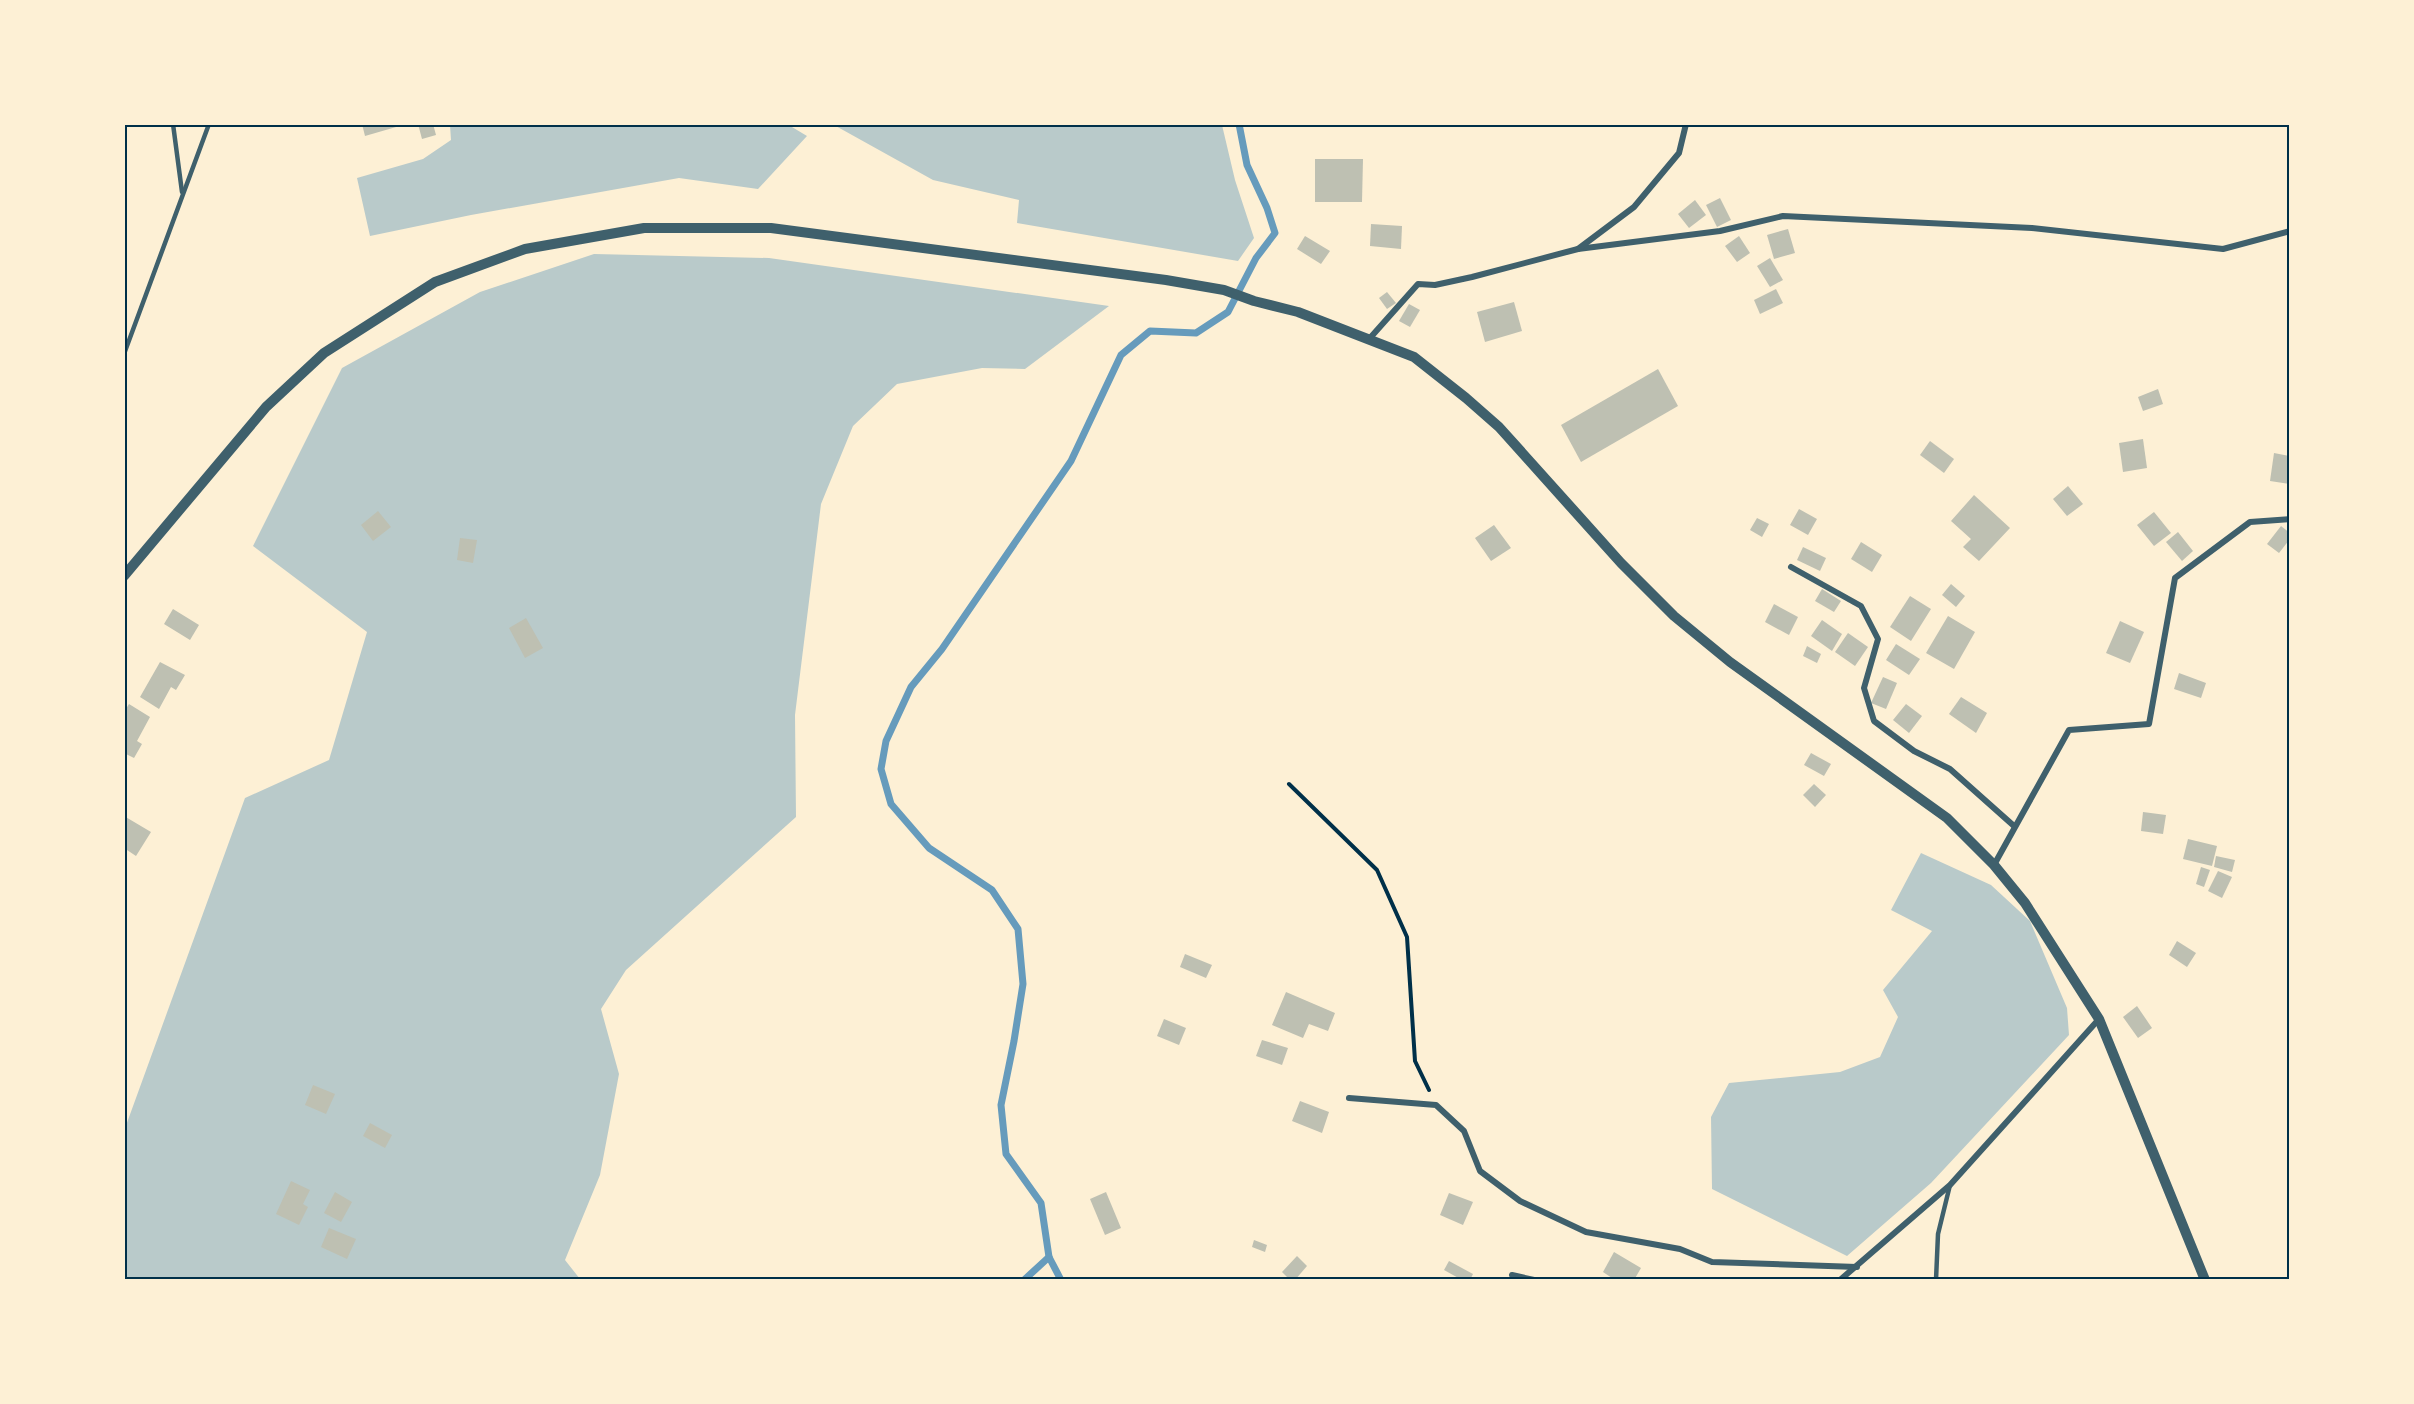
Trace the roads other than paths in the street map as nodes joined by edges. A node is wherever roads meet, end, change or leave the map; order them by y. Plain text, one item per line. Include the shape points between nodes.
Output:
1 (173, 124) edge
2 (209, 124) edge
3 (1686, 124) edge
4 (182, 195) junction
5 (2289, 231) edge
6 (1578, 249) junction
7 (1370, 338) junction
8 (124, 354) edge
9 (2289, 519) edge
10 (1791, 567) dead end
11 (124, 576) edge
12 (2014, 826) junction
13 (1994, 865) junction
14 (2099, 1018) junction
15 (1349, 1098) dead end
16 (1950, 1185) junction
17 (1857, 1267) junction
18 (1512, 1275) dead end
19 (1534, 1280) edge
20 (1840, 1280) edge
21 (1936, 1280) edge
22 (2205, 1280) edge

1 - 4 lane
2 - 4 lane
3 - 6 street via 1679,153 1634,207
4 - 8 lane
5 - 6 street via 2223,249 2032,228 1783,216 1720,231
6 - 7 street via 1472,277 1435,285 1418,284
7 - 11 street via 1224,290 771,228 644,228 525,249 435,282 324,353 266,407
7 - 13 street via 1414,357 1499,427 1674,616 1730,662 1947,818
9 - 12 street via 2250,522 2175,578 2149,724 2069,730
10 - 12 street via 1861,606 1878,639 1864,688 1874,721 1914,751 1950,769
12 - 13 street
13 - 14 street via 2025,903
14 - 16 street
14 - 22 street
15 - 17 street via 1436,1105 1464,1131 1480,1171 1520,1201 1586,1232 1680,1249 1712,1262
16 - 17 street
16 - 21 lane via 1938,1234
17 - 20 street
18 - 19 street

